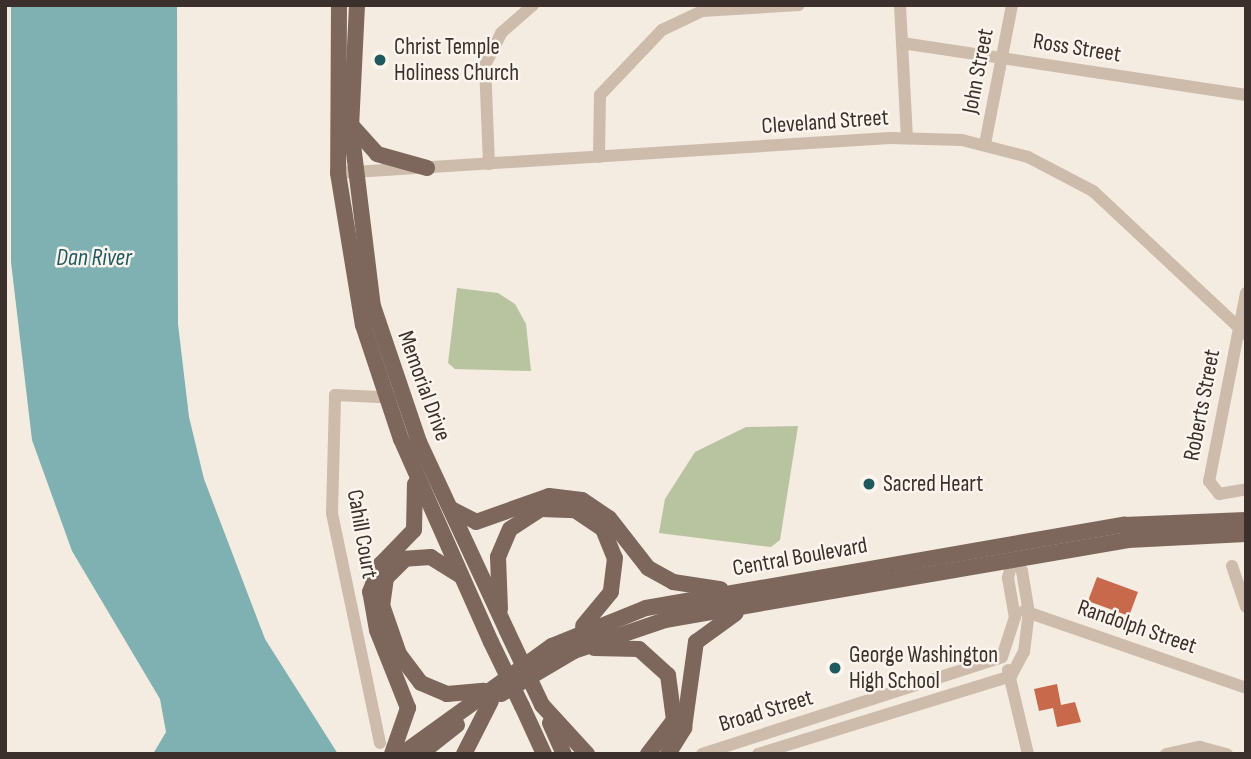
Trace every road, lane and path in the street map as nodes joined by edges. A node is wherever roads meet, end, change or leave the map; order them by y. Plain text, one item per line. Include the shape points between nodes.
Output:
1 (339, 5) edge
2 (357, 5) edge
3 (533, 5) edge
4 (799, 5) edge
5 (900, 5) edge
6 (1012, 5) edge
7 (679, 12) edge
8 (902, 43) junction
9 (1002, 58) junction
10 (1246, 95) edge
11 (351, 120) junction
12 (907, 137) junction
13 (985, 144) junction
14 (599, 157) junction
15 (489, 164) junction
16 (427, 168) junction
17 (346, 173) junction
18 (1246, 293) edge
19 (1242, 333) edge
20 (393, 397) junction
21 (416, 474) junction
22 (1246, 489) edge
23 (449, 507) junction
24 (1246, 520) edge
25 (1246, 534) edge
26 (1013, 559) junction
27 (1232, 566) dead end
28 (461, 576) junction
29 (743, 590) junction
30 (755, 604) junction
31 (1246, 607) edge
32 (1014, 608) junction
33 (1029, 613) junction
34 (504, 627) junction
35 (573, 643) junction
36 (1002, 657) junction
37 (1011, 676) junction
38 (1246, 688) edge
39 (490, 695) junction
40 (541, 705) junction
41 (386, 748) edge
42 (1168, 753) edge
43 (402, 754) edge
44 (420, 754) edge
45 (464, 754) edge
46 (544, 754) edge
47 (564, 754) edge
48 (587, 754) edge
49 (648, 754) edge
50 (668, 754) edge
51 (702, 754) edge
52 (758, 754) edge
53 (1028, 754) edge
54 (1227, 754) edge

1 - 17 main road, Memorial Drive
2 - 11 main road, Memorial Drive
3 - 15 street via 488,53 483,77
4 - 7 street
5 - 8 street
6 - 9 street, John Street
7 - 14 street via 607,84 596,113
8 - 9 street, Ross Street
8 - 12 street
9 - 10 street, Ross Street
9 - 13 street, John Street
11 - 16 main road via 377,154
11 - 17 main road, Memorial Drive
12 - 13 street, Cleveland Street
12 - 14 street, Cleveland Street
13 - 19 street, Cleveland Street via 1051,167 1113,206
14 - 15 street, Cleveland Street
15 - 16 street, Cleveland Street
16 - 17 street, Cleveland Street
17 - 20 main road, Memorial Drive via 355,293
18 - 19 street, Roberts Street
19 - 22 street, Roberts Street via 1209,481 1219,494
20 - 21 main road, Memorial Drive
20 - 23 main road, Memorial Drive
20 - 41 street, Cahill Court via 335,395 331,497
21 - 28 main road, Memorial Drive
21 - 41 main road via 414,530 381,564 370,593 373,617 408,708
23 - 29 main road via 476,522 549,495 575,498 609,518 642,562 662,577
23 - 34 main road, Memorial Drive
24 - 29 main road, Central Boulevard via 1125,525
25 - 26 main road, Central Boulevard via 1153,537
26 - 30 main road, Central Boulevard
26 - 32 street via 1008,578
26 - 33 street via 1022,571
27 - 31 street
28 - 39 main road via 430,557 397,565 383,584 386,622 421,683 447,694
28 - 46 main road, Memorial Drive, bridge
29 - 35 main road, Central Boulevard via 646,608
30 - 35 main road, Central Boulevard
30 - 50 main road via 718,621 696,642 684,728
32 - 33 street, Randolph Street
32 - 36 street
33 - 37 street via 1024,652
33 - 38 street, Randolph Street
34 - 35 main road via 497,574 505,538 534,512 575,510 603,529 616,568 611,592
34 - 40 main road, Memorial Drive, bridge
35 - 39 main road, Central Boulevard
35 - 49 main road via 627,646 662,666 676,709 666,737
36 - 37 street
36 - 51 street, Broad Street
37 - 52 street, Broad Street
37 - 53 street
39 - 43 main road, Central Boulevard
39 - 44 main road, Central Boulevard
39 - 45 main road
40 - 47 main road, Memorial Drive
40 - 48 main road
42 - 54 street via 1200,747

